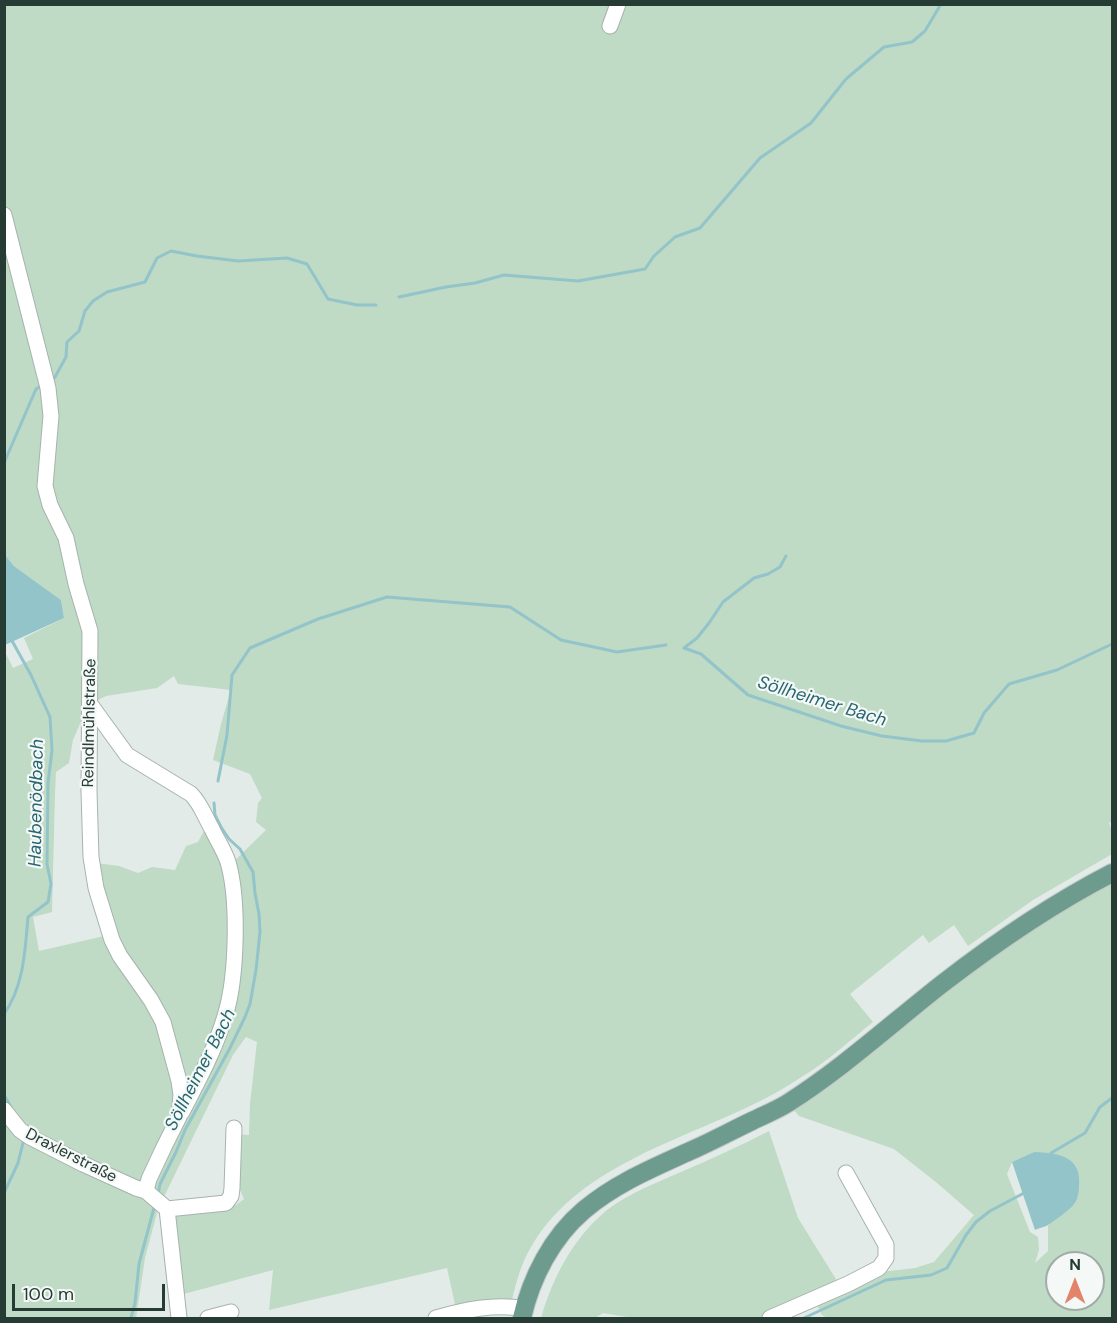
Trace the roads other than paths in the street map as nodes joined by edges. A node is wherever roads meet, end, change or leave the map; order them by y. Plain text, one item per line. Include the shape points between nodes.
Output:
1 (618, 4) edge
2 (610, 26) dead end
3 (4, 215) edge
4 (90, 704) junction
5 (1113, 873) edge
6 (4, 1110) edge
7 (179, 1117) junction
8 (234, 1128) dead end
9 (846, 1173) dead end
10 (156, 1199) junction
11 (231, 1312) dead end
12 (524, 1314) edge
13 (179, 1318) edge
14 (208, 1318) edge
15 (436, 1318) edge
16 (770, 1318) edge

1 - 2 street
3 - 4 street, Reindlmühlstraße via 47,384 51,416 45,486 66,538 90,631
4 - 7 street, Reindlmühlstraße via 91,856 96,888 112,940 163,1023 179,1081
4 - 7 street via 127,755 199,802 223,848 231,878 234,948 229,1001 216,1042
5 - 12 main road via 996,945 785,1105 636,1175 603,1195 582,1212 551,1249 538,1271
6 - 10 street, Draxlerstraße via 25,1134
7 - 10 street, Reindlmühlstraße via 149,1179
8 - 10 street via 232,1188 226,1203
9 - 16 street via 886,1245 886,1258 868,1274
10 - 13 street, Reindlmühlstraße
11 - 14 street
12 - 15 street via 513,1307 493,1307

